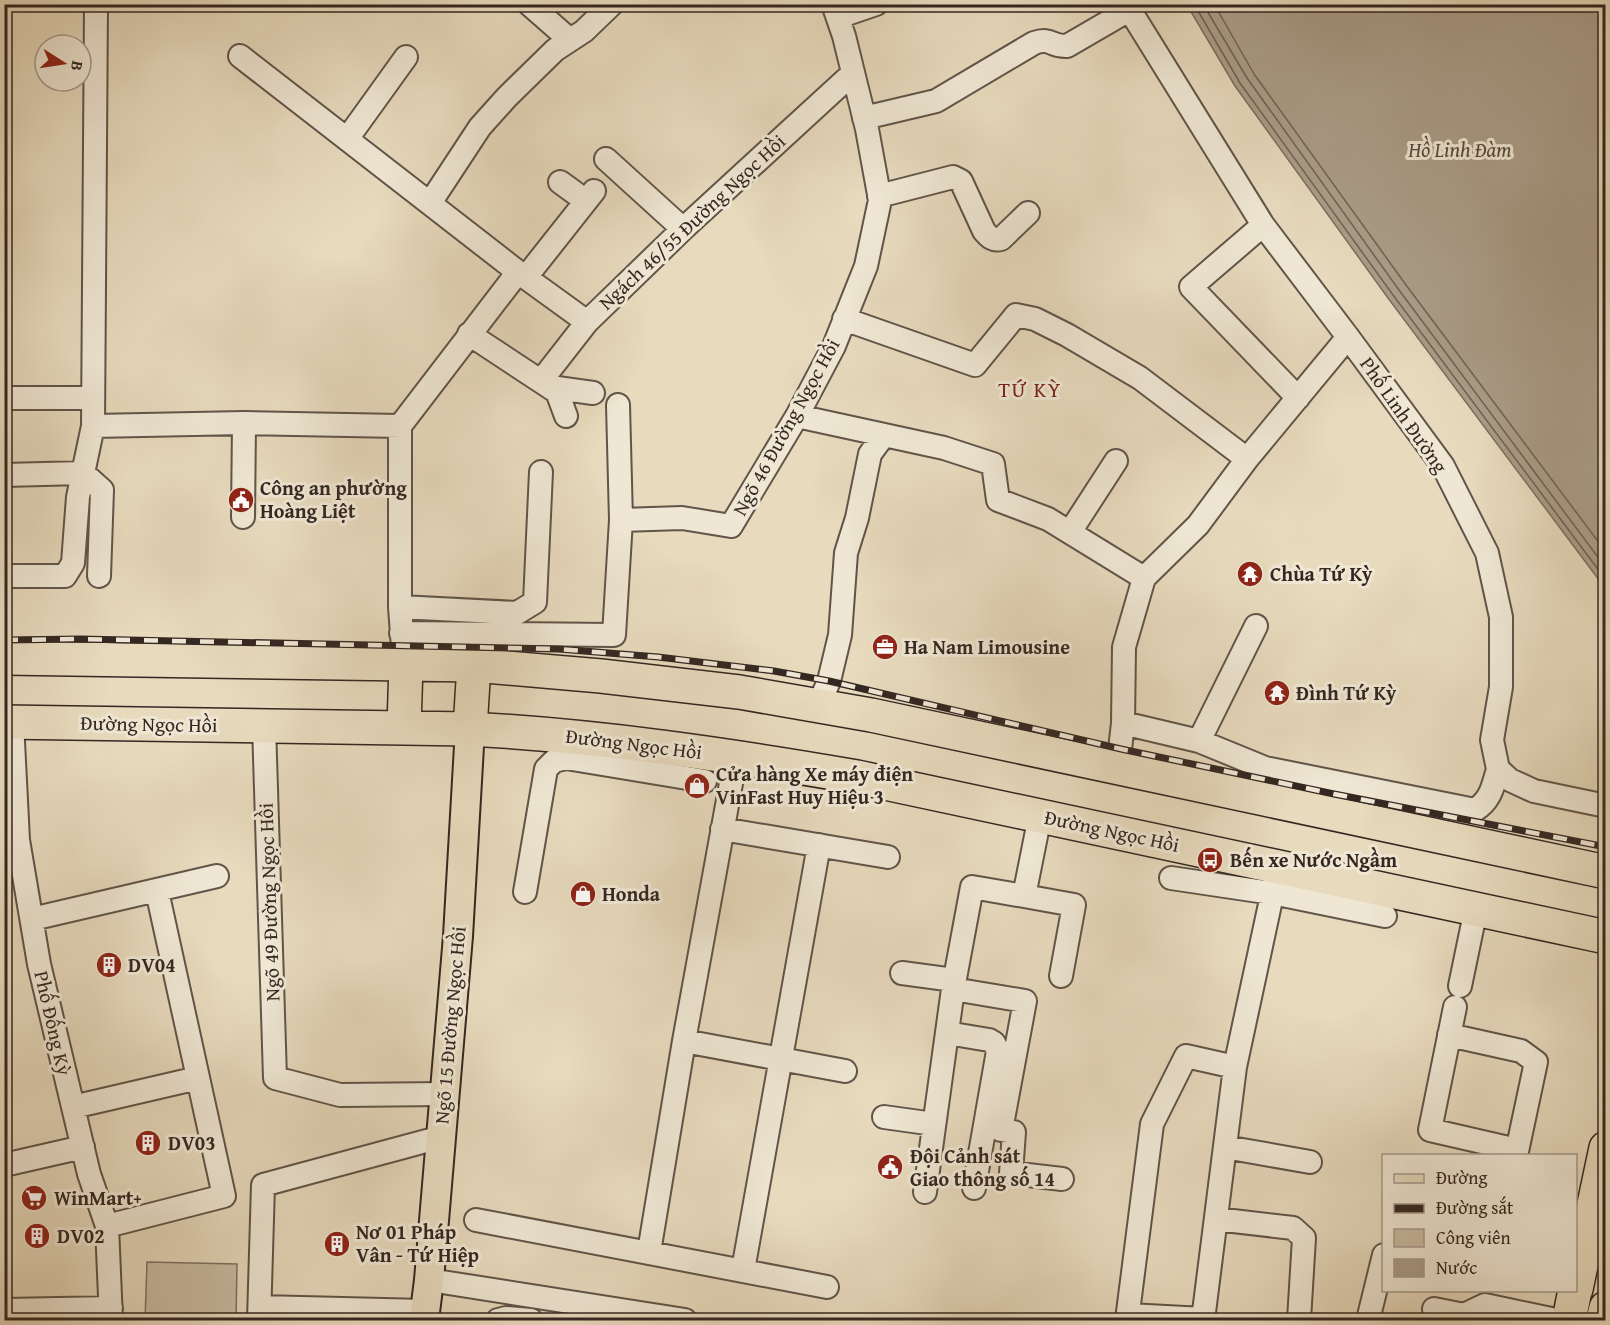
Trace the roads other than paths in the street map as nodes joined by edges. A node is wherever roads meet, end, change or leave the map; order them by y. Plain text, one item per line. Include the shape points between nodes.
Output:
1 (96, 4) edge
2 (529, 4) edge
3 (612, 4) edge
4 (876, 4) edge
5 (1128, 7) edge
6 (835, 11) edge
7 (570, 40) junction
8 (240, 56) dead end
9 (406, 57) dead end
10 (853, 73) junction
11 (864, 118) junction
12 (347, 139) junction
13 (606, 159) dead end
14 (560, 182) dead end
15 (879, 196) junction
16 (430, 203) junction
17 (1028, 213) dead end
18 (1263, 225) junction
19 (683, 229) junction
20 (522, 275) junction
21 (844, 320) junction
22 (587, 322) junction
23 (469, 334) junction
24 (1348, 337) junction
25 (549, 387) junction
26 (592, 393) dead end
27 (4, 398) edge
28 (92, 398) junction
29 (1298, 398) junction
30 (618, 405) dead end
31 (566, 416) dead end
32 (797, 416) junction
33 (244, 423) junction
34 (93, 426) junction
35 (400, 426) junction
36 (884, 435) junction
37 (1247, 459) junction
38 (1116, 461) dead end
39 (541, 472) dead end
40 (83, 473) junction
41 (4, 475) edge
42 (243, 518) dead end
43 (621, 520) junction
44 (1070, 532) junction
45 (4, 576) edge
46 (99, 576) dead end
47 (1144, 578) junction
48 (400, 608) junction
49 (1256, 626) dead end
50 (404, 649) junction
51 (4, 658) edge
52 (474, 665) junction
53 (818, 706) junction
54 (8, 722) edge
55 (1123, 723) junction
56 (264, 725) junction
57 (404, 727) junction
58 (470, 729) junction
59 (1199, 741) junction
60 (736, 756) junction
61 (661, 760) junction
62 (1118, 767) junction
63 (1498, 769) junction
64 (705, 781) dead end
65 (1605, 806) edge
66 (1040, 816) junction
67 (722, 829) junction
68 (819, 845) junction
69 (888, 857) dead end
70 (1605, 872) edge
71 (218, 876) dead end
72 (1171, 878) dead end
73 (1275, 880) junction
74 (157, 891) junction
75 (525, 892) dead end
76 (1024, 896) junction
77 (1476, 909) junction
78 (1385, 915) dead end
79 (32, 919) junction
80 (1605, 937) edge
81 (902, 973) dead end
82 (1061, 976) dead end
83 (954, 984) junction
84 (947, 1034) junction
85 (1449, 1035) junction
86 (684, 1041) junction
87 (781, 1059) junction
88 (1235, 1067) junction
89 (845, 1071) dead end
90 (198, 1078) junction
91 (445, 1094) junction
92 (73, 1107) junction
93 (884, 1117) dead end
94 (934, 1124) junction
95 (441, 1137) junction
96 (83, 1147) junction
97 (1225, 1147) junction
98 (1605, 1148) edge
99 (1516, 1153) edge
100 (1310, 1162) dead end
101 (4, 1165) edge
102 (1062, 1179) dead end
103 (974, 1188) dead end
104 (925, 1191) dead end
105 (1216, 1219) junction
106 (476, 1220) dead end
107 (107, 1226) junction
108 (649, 1252) junction
109 (1382, 1259) edge
110 (743, 1270) junction
111 (429, 1280) junction
112 (1577, 1281) edge
113 (827, 1287) dead end
114 (1575, 1292) edge
115 (1487, 1298) edge
116 (1605, 1308) edge
117 (1434, 1309) dead end
118 (4, 1310) edge
119 (111, 1314) edge
120 (260, 1314) edge
121 (424, 1316) edge
122 (1128, 1318) edge
123 (498, 1320) edge
124 (531, 1320) edge
125 (685, 1320) edge
126 (1204, 1320) edge
127 (1299, 1320) edge
128 (1368, 1320) edge
129 (1556, 1320) edge
130 (1569, 1320) edge
131 (1603, 1320) edge

1 - 28 street
2 - 7 street
3 - 7 street
4 - 6 street
5 - 11 street via 1067,46 1048,40 1034,43 936,101
5 - 18 street, Phố Linh Đường
6 - 10 street, Ngõ 46 Đường Ngọc Hồi
7 - 16 street via 555,50 480,127
8 - 12 street
9 - 12 street
10 - 11 street, Ngõ 46 Đường Ngọc Hồi
10 - 19 street, Ngách 46/55 Đường Ngọc Hồi
11 - 15 street, Ngõ 46 Đường Ngọc Hồi
12 - 16 street
13 - 19 street
14 - 20 street via 590,196
15 - 17 street via 957,178 984,231 996,240
15 - 21 street, Ngõ 46 Đường Ngọc Hồi via 866,266
16 - 20 street
18 - 24 street, Phố Linh Đường
18 - 29 street via 1191,287
19 - 22 street, Ngách 46/55 Đường Ngọc Hồi
20 - 22 street
20 - 23 street
21 - 32 street, Ngõ 46 Đường Ngọc Hồi
21 - 37 street via 975,365 1016,315 1035,319 1140,378
22 - 25 street, Ngách 46/55 Đường Ngọc Hồi
23 - 25 street
23 - 35 street
24 - 29 street
24 - 63 street, Phố Linh Đường via 1443,466 1487,553 1501,616 1501,687 1492,740
25 - 26 street
25 - 31 street
27 - 28 street
28 - 34 street
29 - 37 street
30 - 43 street
32 - 36 street
32 - 43 street, Ngõ 46 Đường Ngọc Hồi via 731,526 682,518
33 - 34 street
33 - 35 street
33 - 42 street
34 - 40 street
35 - 48 street
36 - 44 street via 993,464 998,500
36 - 53 street via 870,454 846,554 840,635 829,681
37 - 47 street via 1198,525
38 - 44 street
39 - 48 street via 535,602 517,613
40 - 41 street
40 - 45 street via 73,563 65,576
40 - 46 street via 102,490
43 - 50 street via 614,635
44 - 47 street
47 - 55 street via 1124,647
48 - 50 street
49 - 59 street
50 - 51 highway
50 - 52 highway
50 - 57 highway
52 - 53 highway via 601,675
52 - 58 highway
53 - 62 highway
54 - 56 highway, Đường Ngọc Hồi
54 - 79 street, Phố Đống Kỳ via 18,840
55 - 59 street
55 - 62 street
56 - 57 highway, Đường Ngọc Hồi
56 - 91 street, Ngõ 49 Đường Ngọc Hồi via 274,1078 340,1095
57 - 58 highway, Đường Ngọc Hồi
58 - 61 highway, Đường Ngọc Hồi via 533,732
58 - 91 main road, Ngõ 15 Đường Ngọc Hồi
59 - 63 street via 1264,768 1475,810 1492,793
60 - 61 highway, Đường Ngọc Hồi
60 - 66 highway, Đường Ngọc Hồi
60 - 67 street
61 - 64 street
61 - 75 street via 554,760 546,769
62 - 70 highway
63 - 65 street via 1534,792
66 - 73 highway, Đường Ngọc Hồi
66 - 76 street
67 - 68 street
67 - 86 street
68 - 69 street
68 - 87 street
71 - 74 street
72 - 73 street
73 - 77 highway, Đường Ngọc Hồi
73 - 78 street
73 - 88 street
74 - 79 street
74 - 90 street
76 - 82 street via 1074,905
76 - 83 street via 972,886
77 - 80 highway, Đường Ngọc Hồi
77 - 85 street
79 - 92 street, Phố Đống Kỳ
81 - 83 street
83 - 84 street
83 - 102 street via 1025,1001 1001,1130 1014,1132 1011,1173
84 - 94 street
84 - 103 street via 989,1040 998,1051
85 - 99 street via 1521,1051 1536,1062
85 - 99 street via 1430,1130
86 - 87 street
86 - 108 street
87 - 89 street
87 - 110 street
88 - 97 street
88 - 122 street via 1186,1056 1152,1124
90 - 92 street
90 - 107 street via 224,1196
91 - 95 main road, Ngõ 15 Đường Ngọc Hồi
92 - 96 street, Phố Đống Kỳ
93 - 94 street
94 - 104 street
95 - 111 main road, Ngõ 15 Đường Ngọc Hồi
95 - 120 street via 263,1185
96 - 101 street
96 - 107 street, Phố Đống Kỳ
97 - 100 street
97 - 105 street
98 - 112 highway
105 - 126 street
105 - 127 street via 1293,1228 1304,1238
106 - 108 street
107 - 119 street, Phố Đống Kỳ
108 - 110 street
109 - 128 street
110 - 113 street
111 - 121 main road, Ngõ 15 Đường Ngọc Hồi
111 - 125 street
114 - 130 highway
115 - 117 street via 1464,1315
115 - 129 street
116 - 131 highway
118 - 119 street
120 - 121 street
122 - 126 street
123 - 124 street

